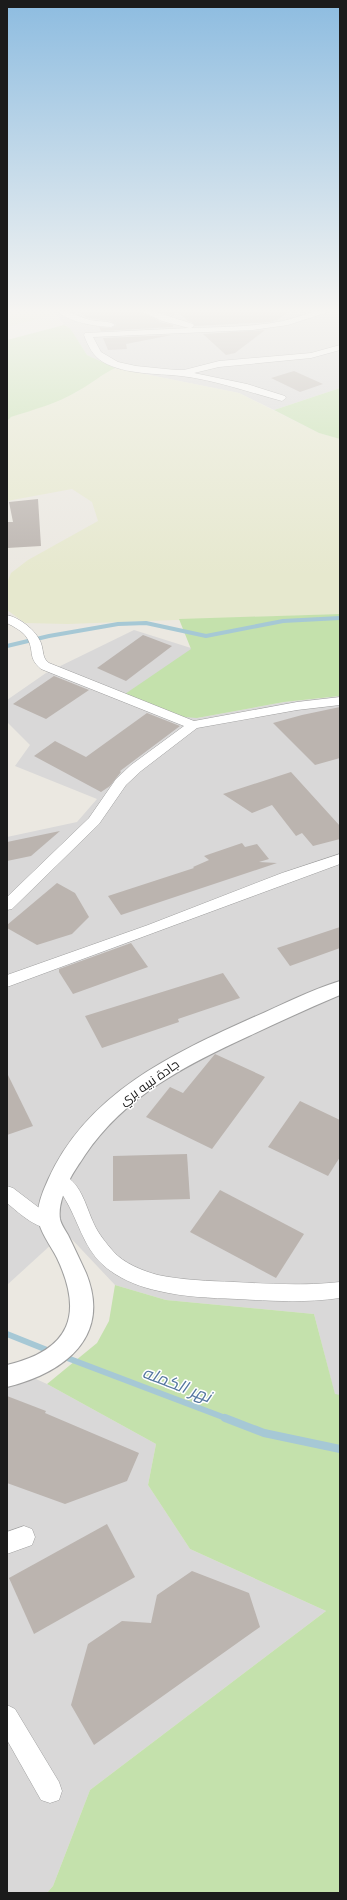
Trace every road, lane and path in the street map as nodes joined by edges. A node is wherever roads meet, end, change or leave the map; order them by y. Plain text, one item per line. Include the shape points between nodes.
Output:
1 (7, 618) edge
2 (340, 701) edge
3 (193, 725) junction
4 (340, 858) edge
5 (7, 905) edge
6 (7, 981) edge
7 (340, 988) edge
8 (59, 1180) junction
9 (7, 1192) edge
10 (50, 1222) junction
11 (340, 1290) edge
12 (7, 1376) edge
13 (7, 1717) edge
14 (50, 1791) dead end

1 - 3 street via 33,638 38,660 45,666
2 - 3 street
3 - 5 street via 121,782 94,821
4 - 6 street
7 - 8 street, جادة نبيه بري via 186,1056 156,1074 102,1118 78,1147
8 - 10 street, جادة نبيه بري via 51,1202
8 - 11 street via 72,1193 87,1229 108,1258 129,1273 158,1283 206,1289 264,1292
9 - 10 street via 32,1212
10 - 12 street, جادة نبيه بري via 80,1289 84,1309 78,1331 64,1349 51,1359 32,1369
13 - 14 street

